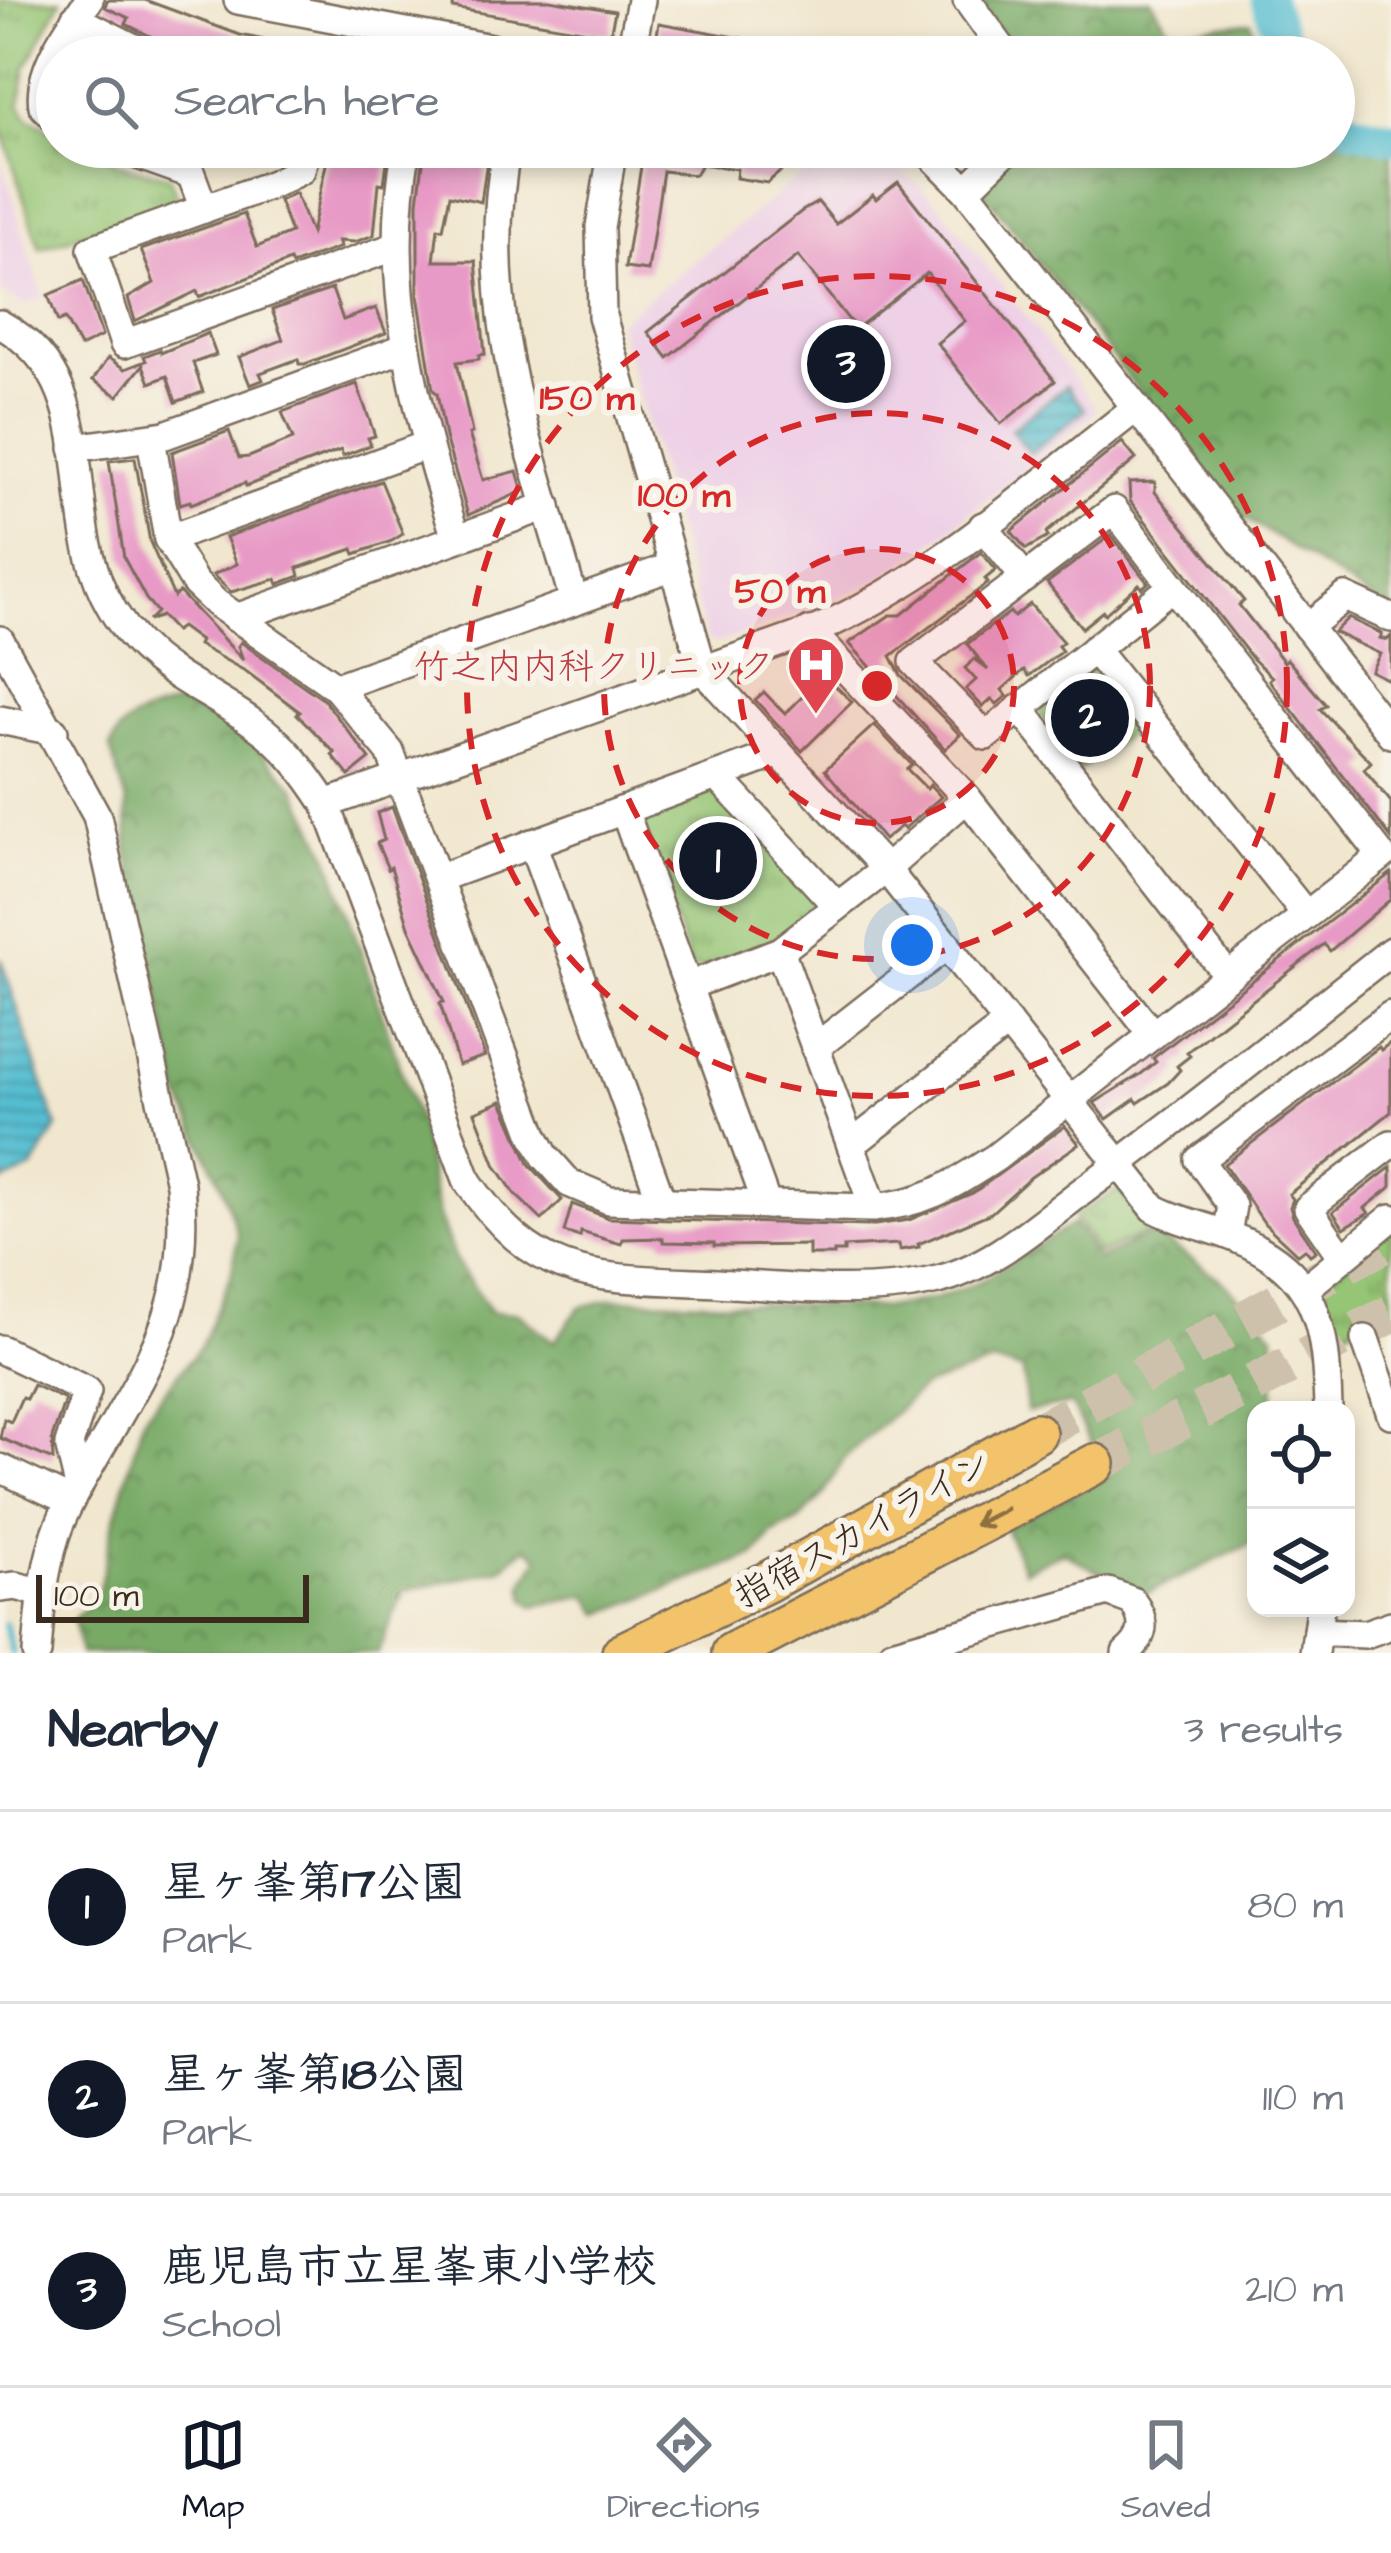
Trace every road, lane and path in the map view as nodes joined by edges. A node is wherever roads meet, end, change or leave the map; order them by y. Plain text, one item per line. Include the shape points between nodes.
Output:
1 (238, 0) edge
2 (641, 0) edge
3 (967, 0) edge
4 (82, 9) edge
5 (68, 36) edge
6 (121, 36) edge
7 (427, 36) edge
8 (635, 36) edge
9 (993, 36) edge
10 (174, 168) edge
11 (302, 168) edge
12 (405, 168) edge
13 (504, 168) edge
14 (609, 168) edge
15 (944, 168) edge
16 (989, 168) edge
17 (967, 190) junction
18 (204, 209) junction
19 (397, 246) junction
20 (0, 324) edge
21 (404, 348) junction
22 (1136, 408) junction
23 (152, 438) junction
24 (427, 446) junction
25 (74, 448) junction
26 (548, 506) junction
27 (983, 526) junction
28 (168, 538) junction
29 (456, 538) junction
30 (673, 566) junction
31 (1025, 578) junction
32 (1172, 586) junction
33 (574, 601) junction
34 (236, 618) junction
35 (1391, 618) edge
36 (1307, 627) junction
37 (810, 631) junction
38 (0, 640) edge
39 (1094, 649) junction
40 (704, 670) junction
41 (336, 687) junction
42 (1020, 708) junction
43 (0, 719) edge
44 (54, 731) junction
45 (1391, 734) edge
46 (779, 752) junction
47 (717, 776) junction
48 (402, 777) junction
49 (967, 798) junction
50 (326, 804) junction
51 (624, 810) junction
52 (532, 843) junction
53 (886, 869) junction
54 (439, 878) junction
55 (837, 907) junction
56 (1306, 915) junction
57 (946, 945) junction
58 (780, 951) junction
59 (1391, 951) edge
60 (1228, 976) junction
61 (688, 986) junction
62 (1391, 1015) edge
63 (1008, 1023) junction
64 (1153, 1035) junction
65 (815, 1048) junction
66 (1069, 1100) junction
67 (1391, 1144) edge
68 (851, 1145) junction
69 (1120, 1164) junction
70 (662, 1202) junction
71 (767, 1205) junction
72 (874, 1208) junction
73 (1391, 1218) edge
74 (1227, 1234) junction
75 (1342, 1257) junction
76 (1306, 1288) junction
77 (1391, 1325) edge
78 (1365, 1339) junction
79 (0, 1349) edge
80 (1327, 1357) junction
81 (1328, 1401) edge
82 (1391, 1414) edge
83 (1036, 1433) tunnel mouth
84 (1095, 1464) tunnel mouth
85 (0, 1468) edge
86 (74, 1493) junction
87 (0, 1588) edge
88 (41, 1593) junction
89 (1317, 1631) edge
90 (1376, 1637) edge
91 (38, 1653) edge
92 (622, 1653) edge
93 (732, 1653) edge
94 (892, 1653) edge
95 (1126, 1653) edge

1 - 7 street
2 - 8 street
3 - 9 street
4 - 5 street
4 - 6 street
10 - 18 street via 191,174
11 - 18 street
12 - 19 street
13 - 26 street via 496,219 498,302
14 - 30 street via 600,227 602,316
15 - 17 street
16 - 17 street
17 - 22 street
18 - 19 street via 92,249 124,344
19 - 21 street
20 - 25 street via 32,346 63,390
21 - 23 street
21 - 24 street
22 - 27 street
22 - 36 street
23 - 25 street
23 - 28 street
24 - 28 street
24 - 29 street
25 - 50 street via 89,554 123,626 152,658 286,750
26 - 29 street
26 - 33 street
27 - 31 street
27 - 37 street via 898,590
28 - 34 street via 195,583
29 - 34 street
30 - 33 street
30 - 40 street
31 - 32 street via 1114,510
31 - 42 street via 914,662 986,736
32 - 39 street
32 - 56 street via 1382,856
33 - 41 street
34 - 41 street
35 - 36 street via 1345,597
36 - 45 street
37 - 40 street
37 - 49 street
38 - 44 street
39 - 42 street
39 - 56 street
40 - 46 street
40 - 48 street
41 - 48 street via 375,730
42 - 60 street
43 - 44 street
44 - 86 street via 107,849 183,1213 183,1261 166,1328
46 - 47 street
46 - 53 street
47 - 51 street
47 - 55 street
48 - 50 street
48 - 54 street
49 - 53 street
49 - 64 street
50 - 69 street via 467,1182 533,1254 641,1280 846,1288 934,1281 1007,1247
51 - 52 street
51 - 61 street
52 - 54 street
52 - 70 street
53 - 55 street
53 - 57 street
54 - 70 street via 545,1156 588,1194
55 - 58 street
56 - 60 street
57 - 63 street
57 - 65 street
58 - 61 street
58 - 65 street
59 - 69 street
60 - 64 street
61 - 71 street
62 - 74 street via 1199,1160 1232,1207
63 - 66 street
63 - 68 street
64 - 66 street
65 - 68 street
66 - 69 street
66 - 72 street via 938,1195
67 - 75 street via 1308,1208
68 - 72 street
69 - 74 street via 1154,1208
70 - 71 street
71 - 72 street
73 - 75 street
74 - 76 street via 1269,1255
75 - 76 street
76 - 80 street
77 - 78 street
78 - 80 street
78 - 82 street
79 - 86 street via 87,1391 69,1444
80 - 81 street
83 - 92 highway, 指宿スカイライン
84 -> 93 highway, 指宿スカイライン
85 - 86 street
86 - 88 street
87 - 88 street
88 - 91 street
89 - 90 street
94 - 95 street via 1108,1592 1132,1601 1144,1623

